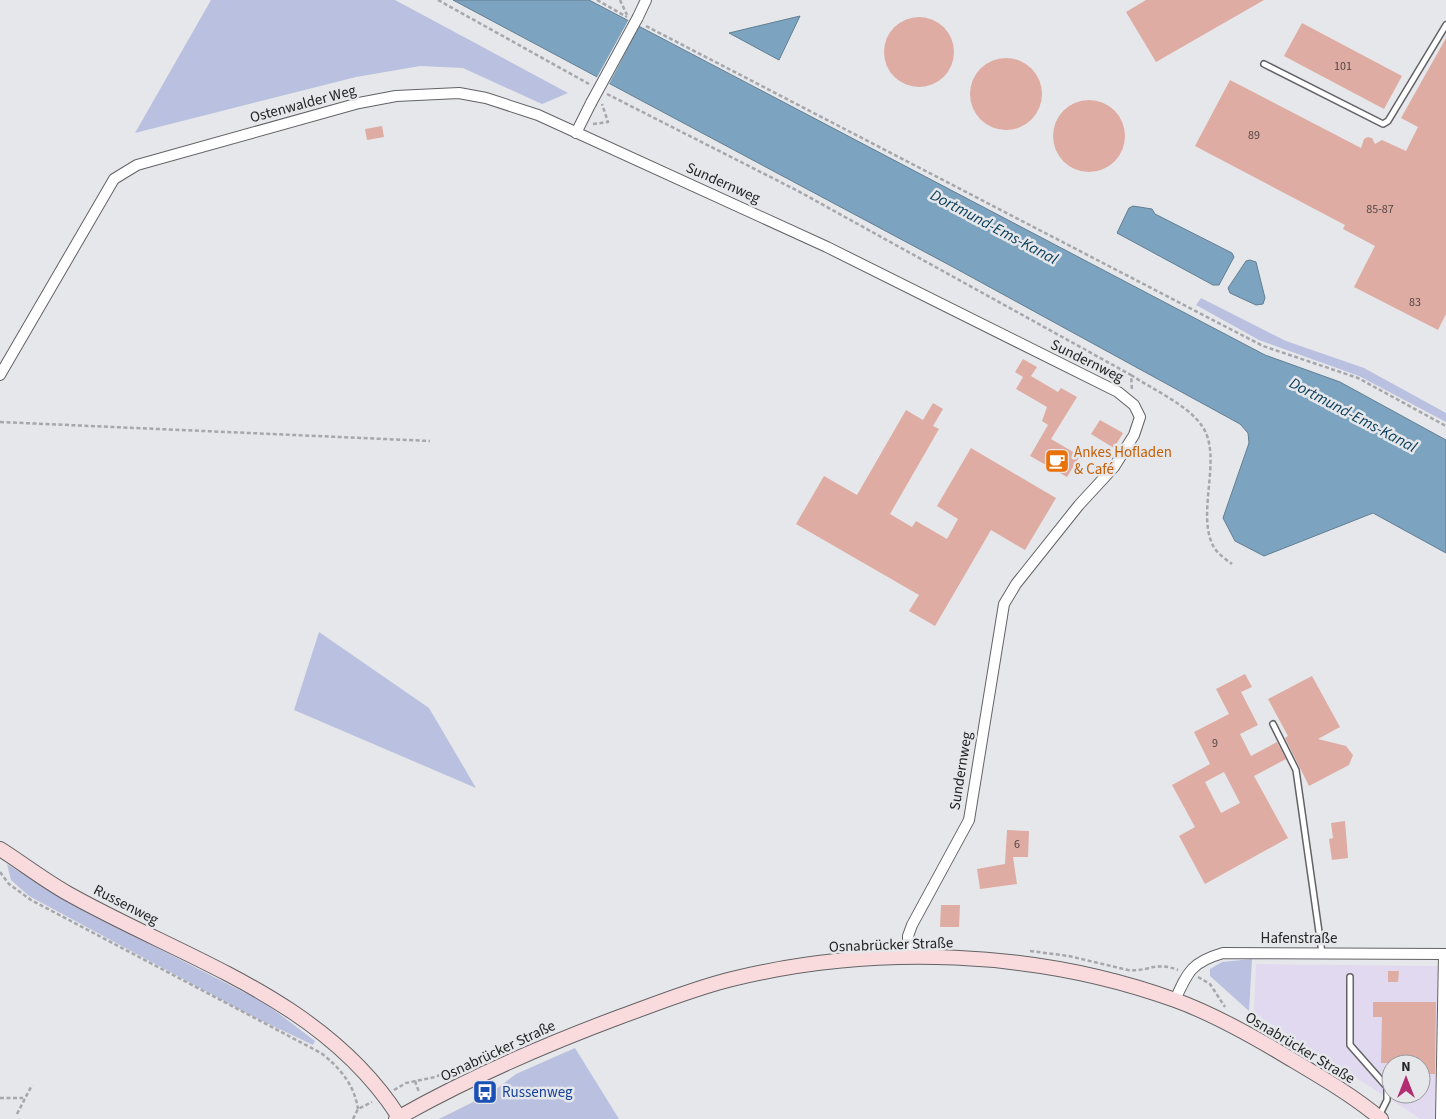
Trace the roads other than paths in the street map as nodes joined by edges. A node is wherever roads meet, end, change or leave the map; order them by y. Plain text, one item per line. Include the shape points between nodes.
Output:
1 (646, 0) edge
2 (1446, 25) edge
3 (1264, 64) dead end
4 (576, 133) junction
5 (0, 375) edge
6 (1273, 724) dead end
7 (0, 849) edge
8 (1322, 953) junction
9 (1445, 954) edge
10 (908, 958) junction
11 (1350, 977) dead end
12 (1176, 1000) junction
13 (398, 1118) edge
14 (1380, 1118) edge
15 (1441, 1119) edge

1 - 4 street, bridge via 632,17
2 - 3 lane via 1388,122 1383,124
4 - 5 street, Ostenwalder Weg via 538,115 486,98 459,93 427,93 358,103 137,165 114,179
4 - 10 street, Sundernweg via 827,247 1118,392 1134,405 1140,417 1134,435 1114,466 1016,584 1004,604 969,820 912,925 908,936
6 - 8 lane via 1296,770
7 - 13 main road, Russenweg via 66,892 302,1016 364,1069
8 - 9 street, Hafenstraße
8 - 12 street, Hafenstraße via 1223,953 1204,958 1187,973
9 - 15 street
10 - 12 main road, Osnabrücker Straße via 1040,966 1115,981
10 - 13 main road, Osnabrücker Straße via 804,966 732,979 519,1056
11 - 14 lane via 1350,1045 1387,1087
12 - 14 main road, Osnabrücker Straße via 1260,1041 1330,1082

